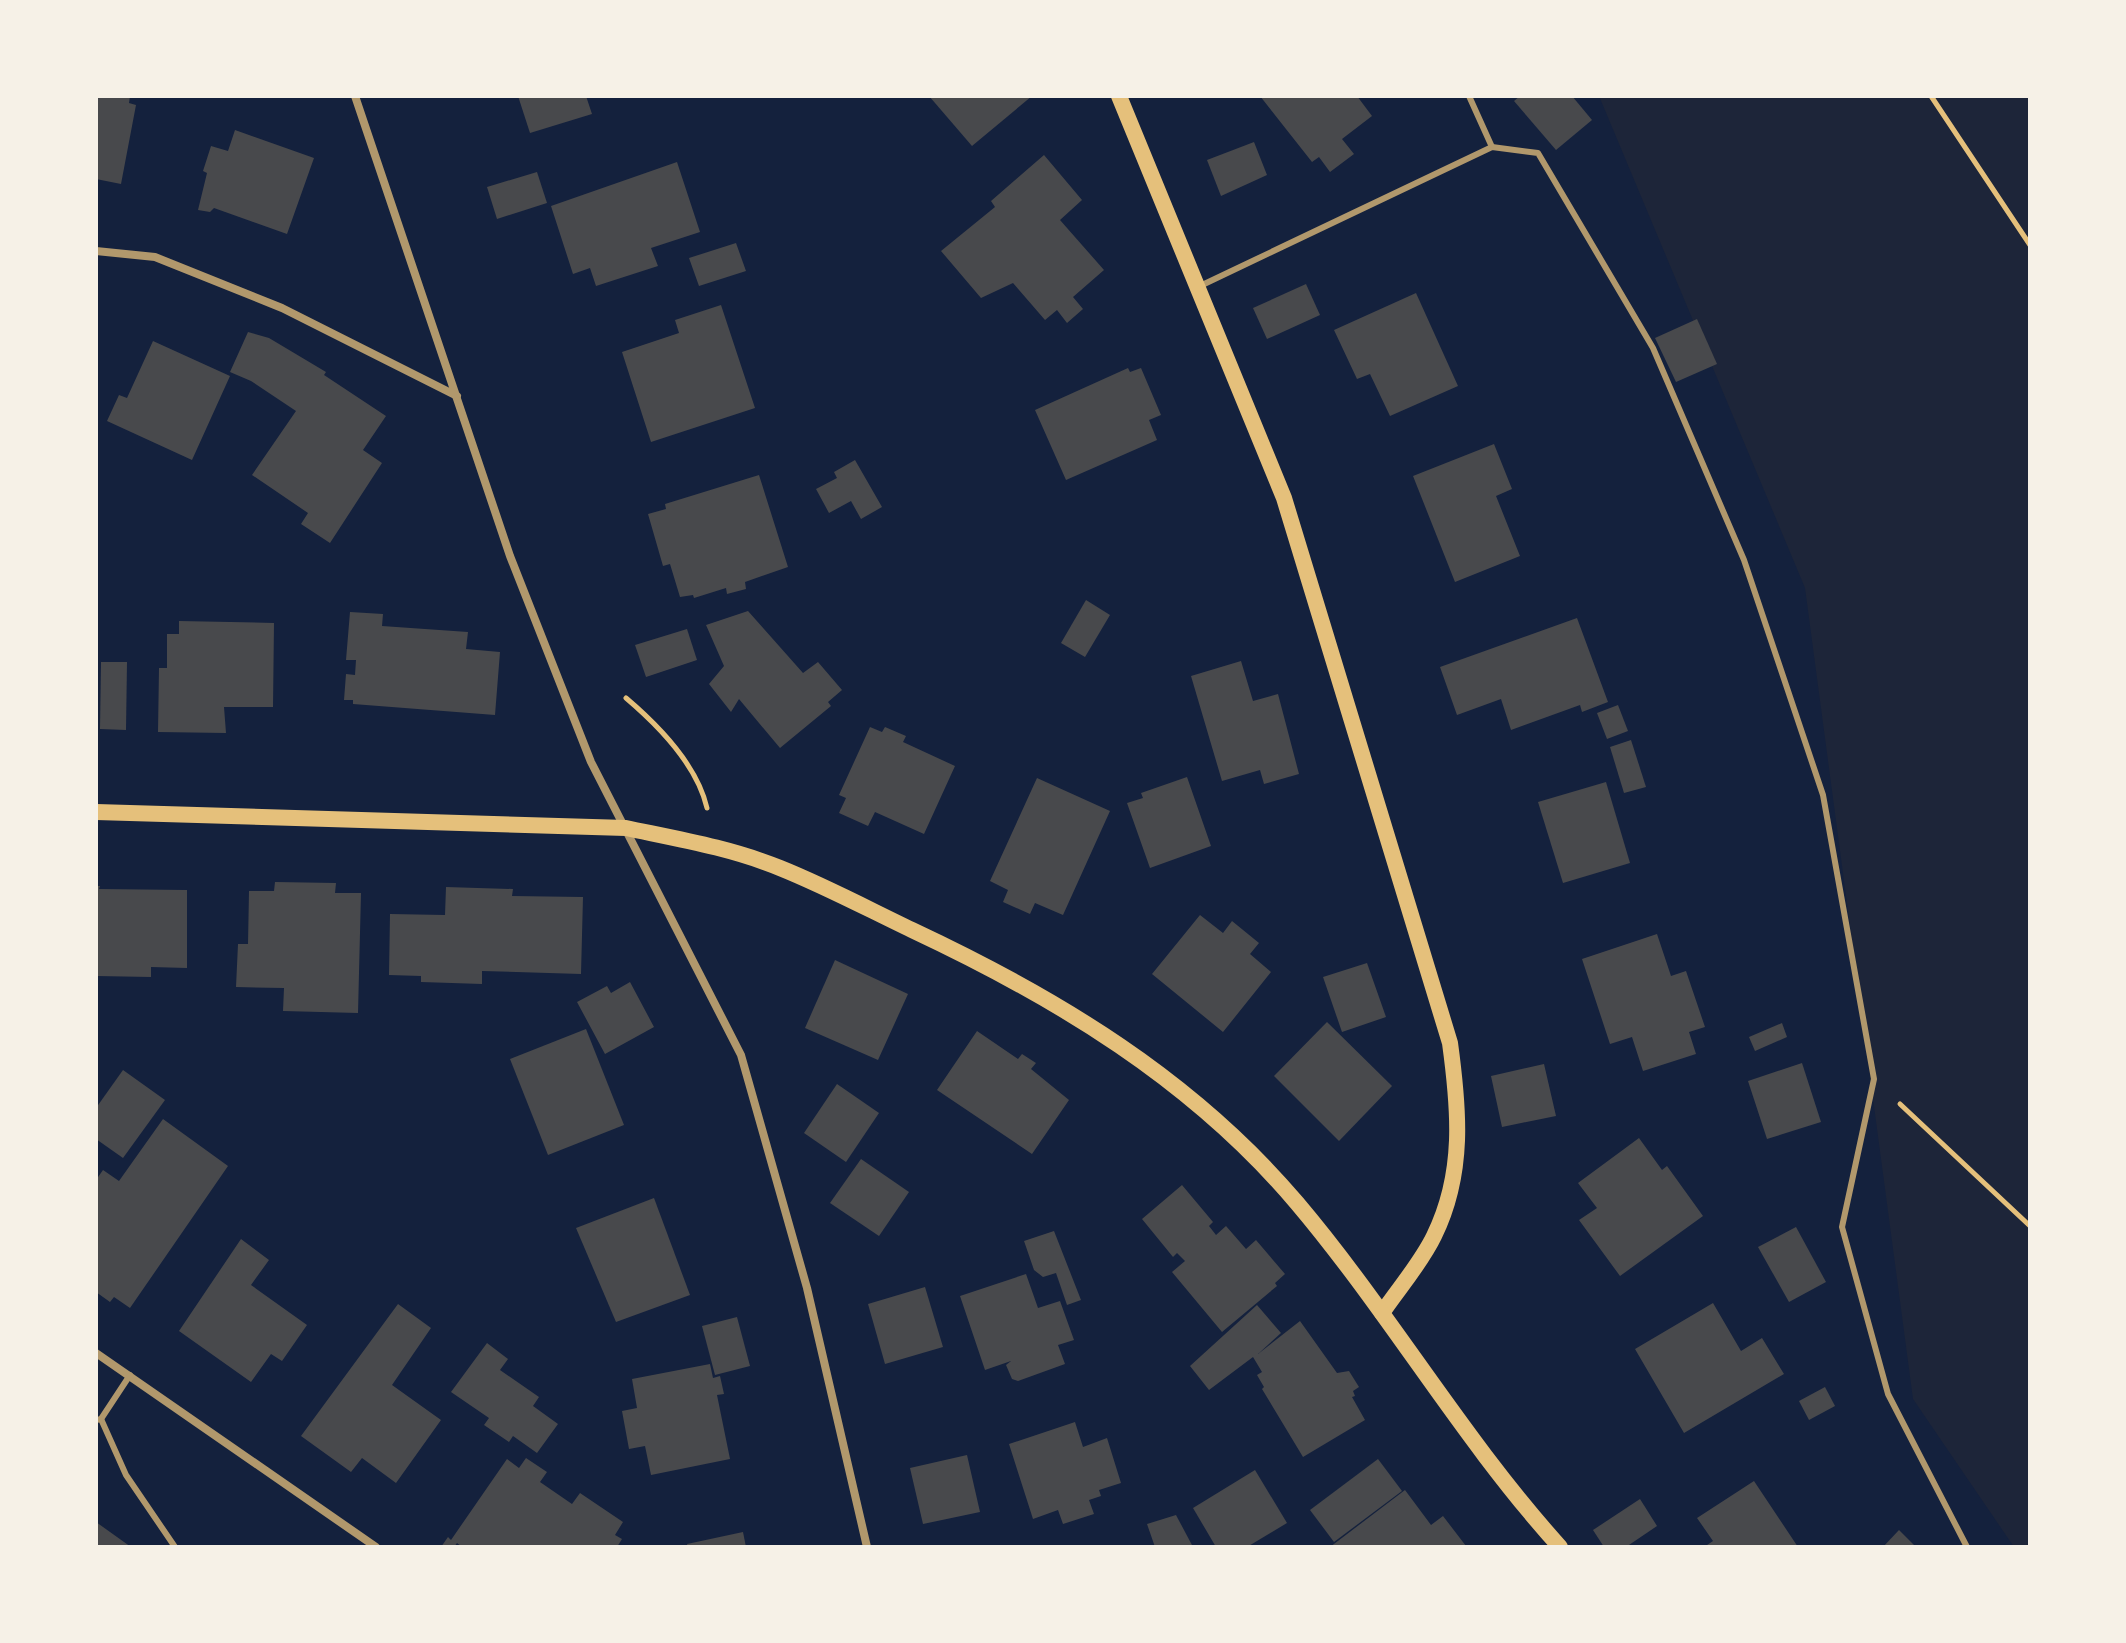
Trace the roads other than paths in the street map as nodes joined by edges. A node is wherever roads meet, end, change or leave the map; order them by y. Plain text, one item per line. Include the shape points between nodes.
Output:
1 (355, 96) edge
2 (1119, 96) edge
3 (1469, 96) edge
4 (1492, 147) junction
5 (96, 251) edge
6 (1197, 287) junction
7 (457, 396) junction
8 (96, 812) edge
9 (626, 828) junction
10 (1382, 1313) junction
11 (96, 1353) edge
12 (130, 1375) junction
13 (99, 1419) edge
14 (96, 1427) edge
15 (175, 1547) edge
16 (376, 1547) edge
17 (867, 1547) edge
18 (1560, 1547) edge
19 (1967, 1547) edge

1 - 7 street
2 - 6 main road
3 - 4 lane
4 - 6 lane
4 - 19 lane via 1538,153 1653,348 1744,560 1823,795 1874,1079 1842,1227 1888,1394
5 - 7 street via 155,257 282,308
6 - 10 main road via 1284,498 1450,1043 1459,1145 1453,1181 1434,1237
7 - 9 street via 510,556 591,762
8 - 9 main road
9 - 10 main road via 709,845 779,867 990,967 1090,1024 1229,1129 1297,1203
9 - 17 street via 741,1055 807,1288
10 - 18 main road via 1514,1497
11 - 12 street
12 - 13 lane
12 - 16 street
13 - 14 lane
13 - 15 lane via 126,1475

